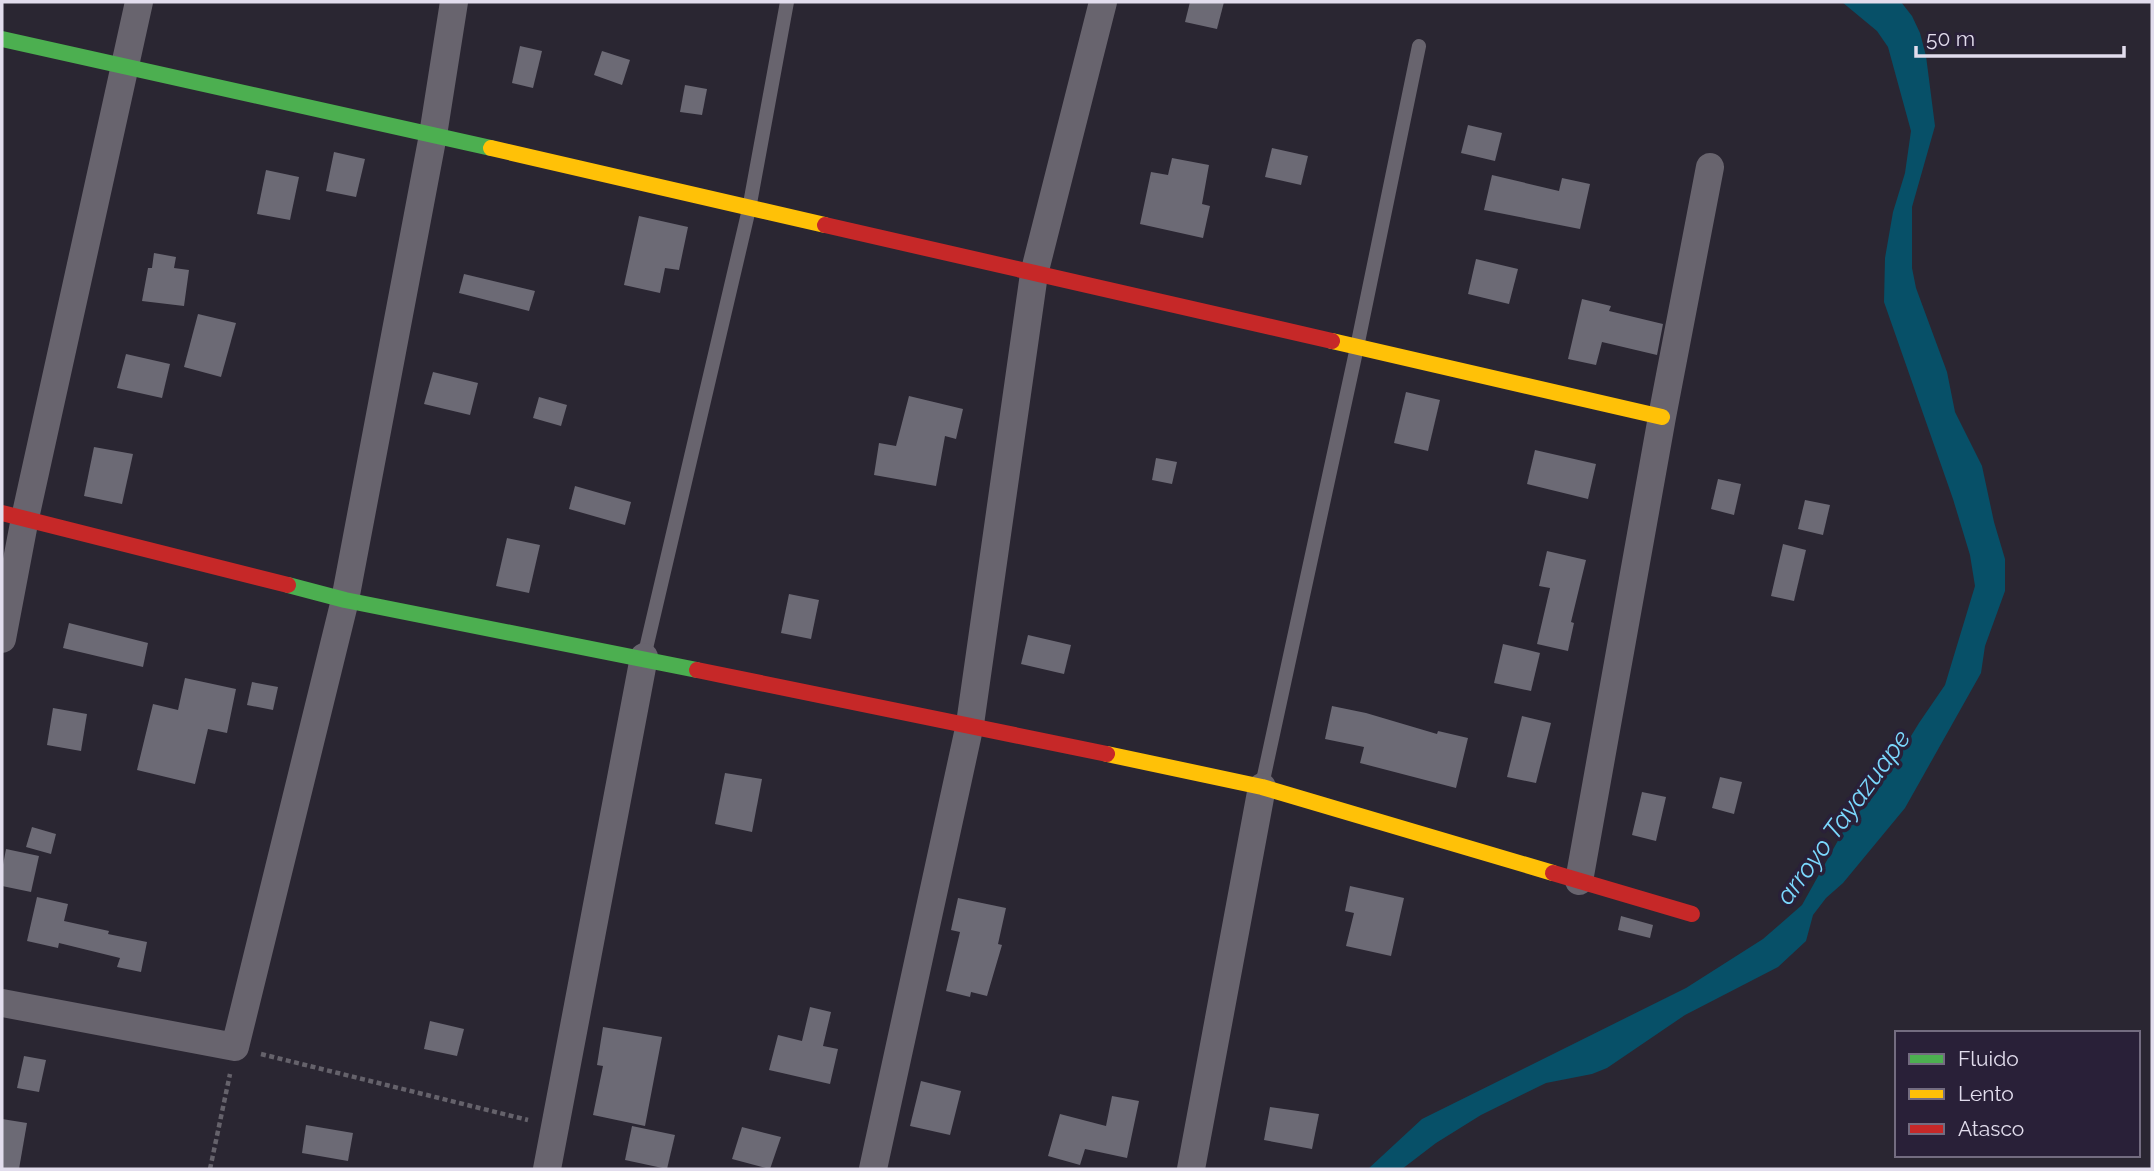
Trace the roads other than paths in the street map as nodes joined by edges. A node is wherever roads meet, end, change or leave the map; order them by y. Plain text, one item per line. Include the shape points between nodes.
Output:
1 (139, 2) edge
2 (454, 2) edge
3 (787, 2) edge
4 (1102, 2) edge
5 (2, 39) edge
6 (1419, 46) dead end
7 (124, 67) junction
8 (433, 135) junction
9 (1710, 167) dead end
10 (748, 209) junction
11 (1034, 274) junction
12 (1357, 347) junction
13 (1662, 417) junction
14 (13, 516) edge
15 (345, 600) junction
16 (2, 639) edge
17 (644, 657) junction
18 (970, 724) junction
19 (1262, 787) junction
20 (1579, 881) junction
21 (1692, 914) dead end
22 (2, 1003) edge
23 (547, 1169) edge
24 (873, 1169) edge
25 (1191, 1169) edge

1 - 7 street
2 - 8 street
3 - 10 lane
4 - 11 street
5 - 7 street
6 - 12 lane
7 - 8 street
7 - 14 street
8 - 10 street
8 - 15 street
9 - 13 street
10 - 11 street
10 - 17 lane
11 - 12 street
11 - 18 street
12 - 13 street
12 - 19 lane
13 - 20 street
14 - 15 street
14 - 16 street
15 - 17 street
15 - 22 street via 235,1047
17 - 18 street
17 - 23 street
18 - 19 street
18 - 24 street
19 - 20 street
19 - 25 street
20 - 21 street

